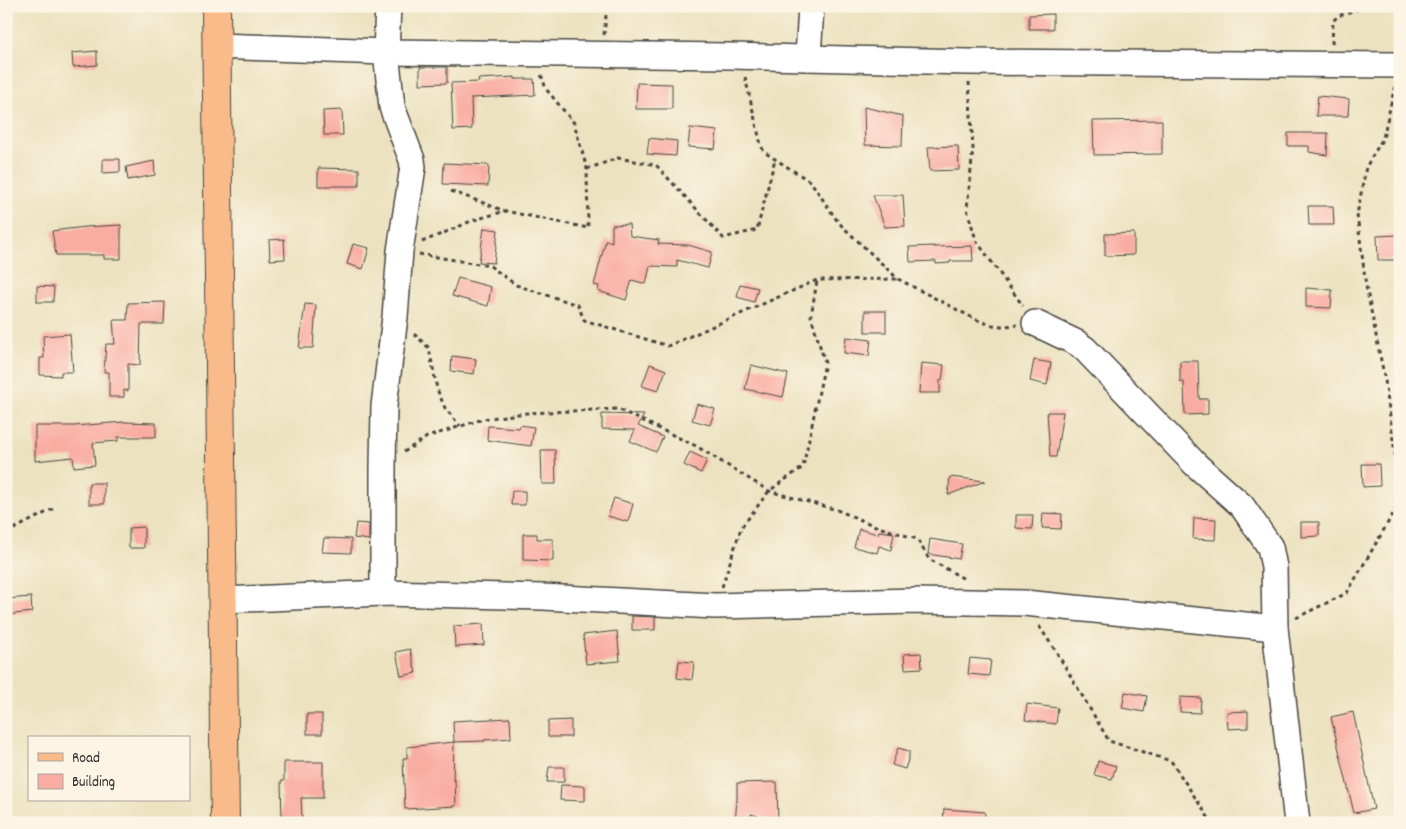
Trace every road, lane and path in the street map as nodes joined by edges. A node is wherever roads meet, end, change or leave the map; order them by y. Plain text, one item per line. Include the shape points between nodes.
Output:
1 (216, 6) edge
2 (388, 6) edge
3 (811, 6) edge
4 (1361, 6) edge
5 (216, 46) junction
6 (386, 52) junction
7 (534, 54) junction
8 (730, 56) junction
9 (808, 58) junction
10 (967, 62) junction
11 (1330, 64) junction
12 (1398, 74) edge
13 (775, 159) junction
14 (587, 169) junction
15 (451, 191) dead end
16 (505, 211) junction
17 (400, 251) junction
18 (898, 279) junction
19 (817, 280) junction
20 (395, 317) junction
21 (1035, 323) junction
22 (460, 426) junction
23 (383, 467) junction
24 (769, 491) junction
25 (1400, 491) edge
26 (1400, 502) edge
27 (53, 509) dead end
28 (6, 530) edge
29 (972, 583) dead end
30 (383, 593) junction
31 (223, 600) junction
32 (1024, 604) junction
33 (715, 606) junction
34 (1275, 628) junction
35 (225, 823) edge
36 (1212, 823) edge
37 (1297, 823) edge

1 - 5 main road
2 - 6 street
3 - 9 street
4 - 11 path via 1333,21
5 - 6 street
5 - 31 main road
6 - 7 street
6 - 17 street via 392,107 413,167
7 - 8 street
7 - 14 path via 546,89 574,123
8 - 9 street
8 - 13 path via 746,79 764,152
9 - 10 street
10 - 11 street
10 - 21 path via 973,149 967,209 976,240
11 - 12 street
12 - 25 path via 1384,138 1366,167 1357,215
13 - 14 path via 757,230 723,238 656,165 618,158
13 - 18 path via 811,182 842,226
14 - 16 path via 588,228
15 - 16 path
16 - 17 path via 471,221
17 - 19 path via 490,266 516,285 578,306 584,320 668,346
17 - 20 street
18 - 19 path
18 - 21 path via 991,325
19 - 24 path via 811,316 824,363 804,468
20 - 22 path via 429,348 437,389 445,408
20 - 23 street via 384,406
21 - 34 street via 1085,349 1196,464 1242,506 1270,547 1274,567
22 - 23 path via 427,437
22 - 24 path via 483,418 526,413 618,409 696,446
23 - 30 street
24 - 29 path via 838,510 917,539 929,559
24 - 33 path via 741,528
26 - 34 path via 1348,593
27 - 28 path
30 - 31 street
30 - 33 street
31 - 35 main road
32 - 33 street via 915,601
32 - 34 street
32 - 36 path via 1109,741 1171,761
34 - 37 street

